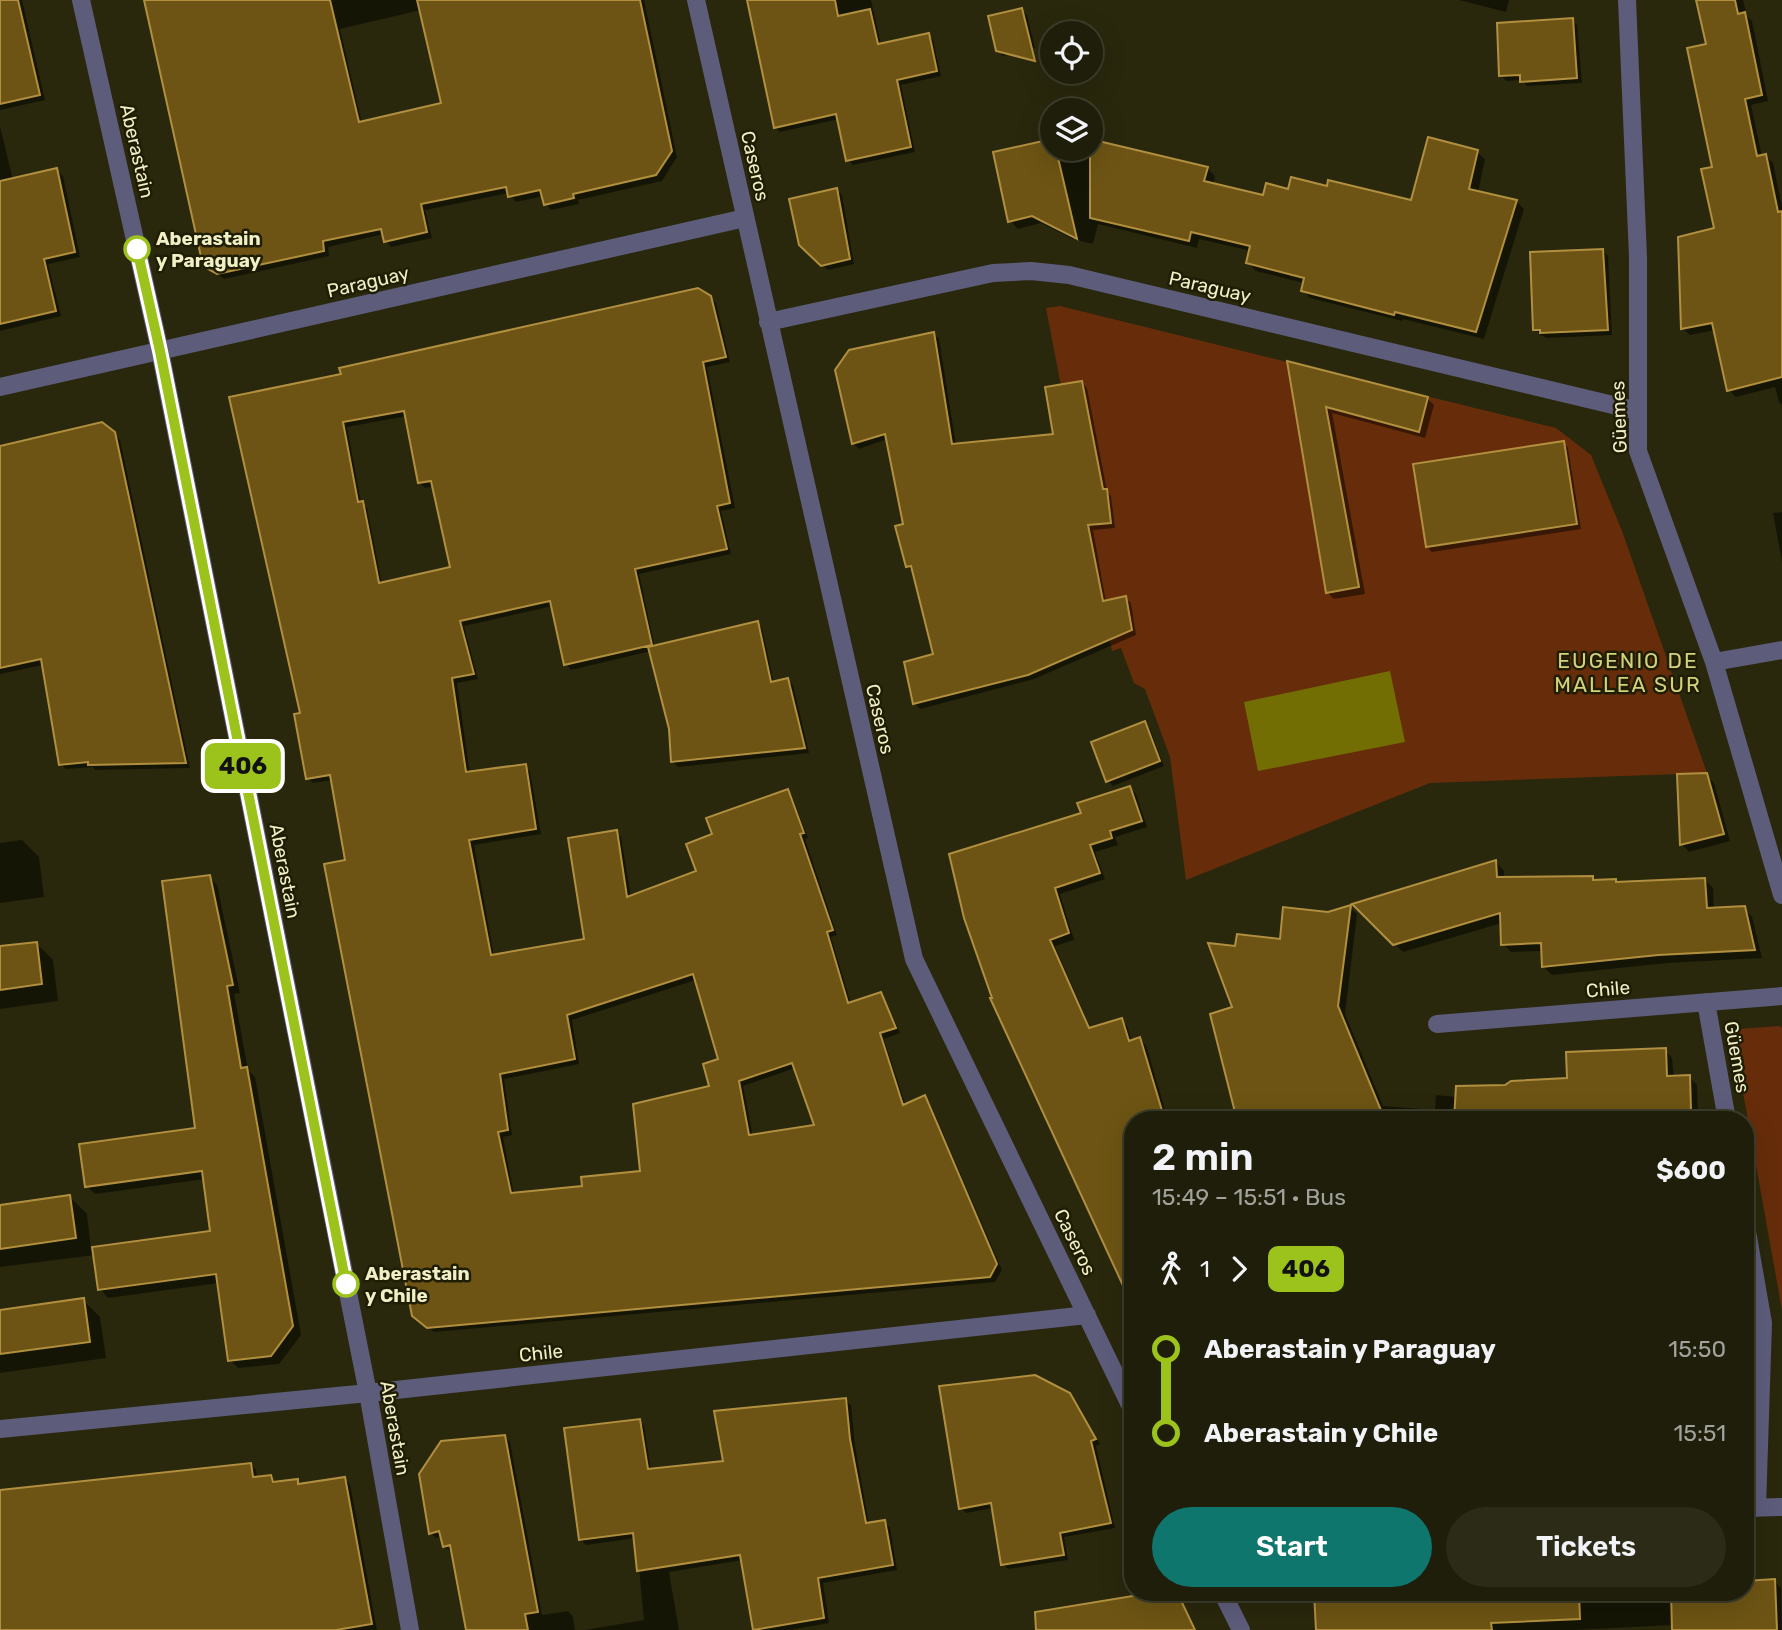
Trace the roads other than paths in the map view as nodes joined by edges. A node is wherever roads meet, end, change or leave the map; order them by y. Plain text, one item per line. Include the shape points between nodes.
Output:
1 (81, 0) edge
2 (696, 0) edge
3 (1627, 0) edge
4 (745, 218) junction
5 (768, 322) junction
6 (160, 351) junction
7 (0, 387) edge
8 (1638, 411) junction
9 (1782, 650) edge
10 (1714, 662) junction
11 (1782, 895) edge
12 (1782, 996) edge
13 (1706, 1002) junction
14 (1437, 1024) dead end
15 (1725, 1111) edge
16 (1754, 1272) edge
17 (1087, 1315) junction
18 (1124, 1392) edge
19 (368, 1393) junction
20 (0, 1429) edge
21 (1754, 1462) edge
22 (1782, 1507) edge
23 (1754, 1508) edge
24 (1226, 1601) edge
25 (410, 1630) edge
26 (1241, 1630) edge

1 - 6 street, Aberastain
2 - 4 street, Caseros
3 - 8 street, Güemes via 1639,257
4 - 5 street, Caseros
4 - 6 street, Paraguay
5 - 8 street, Paraguay via 993,273 1043,272
5 - 17 street, Caseros via 914,959
6 - 7 street, Paraguay
6 - 19 street, Aberastain
8 - 10 street, Güemes via 1638,451
9 - 10 street
10 - 11 street, Güemes
12 - 13 street, Chile
13 - 14 street, Chile
13 - 15 street, Güemes
16 - 21 street via 1763,1323
17 - 18 street, Caseros
17 - 19 street, Chile
19 - 20 street, Chile
19 - 25 street, Aberastain
22 - 23 street
24 - 26 street

